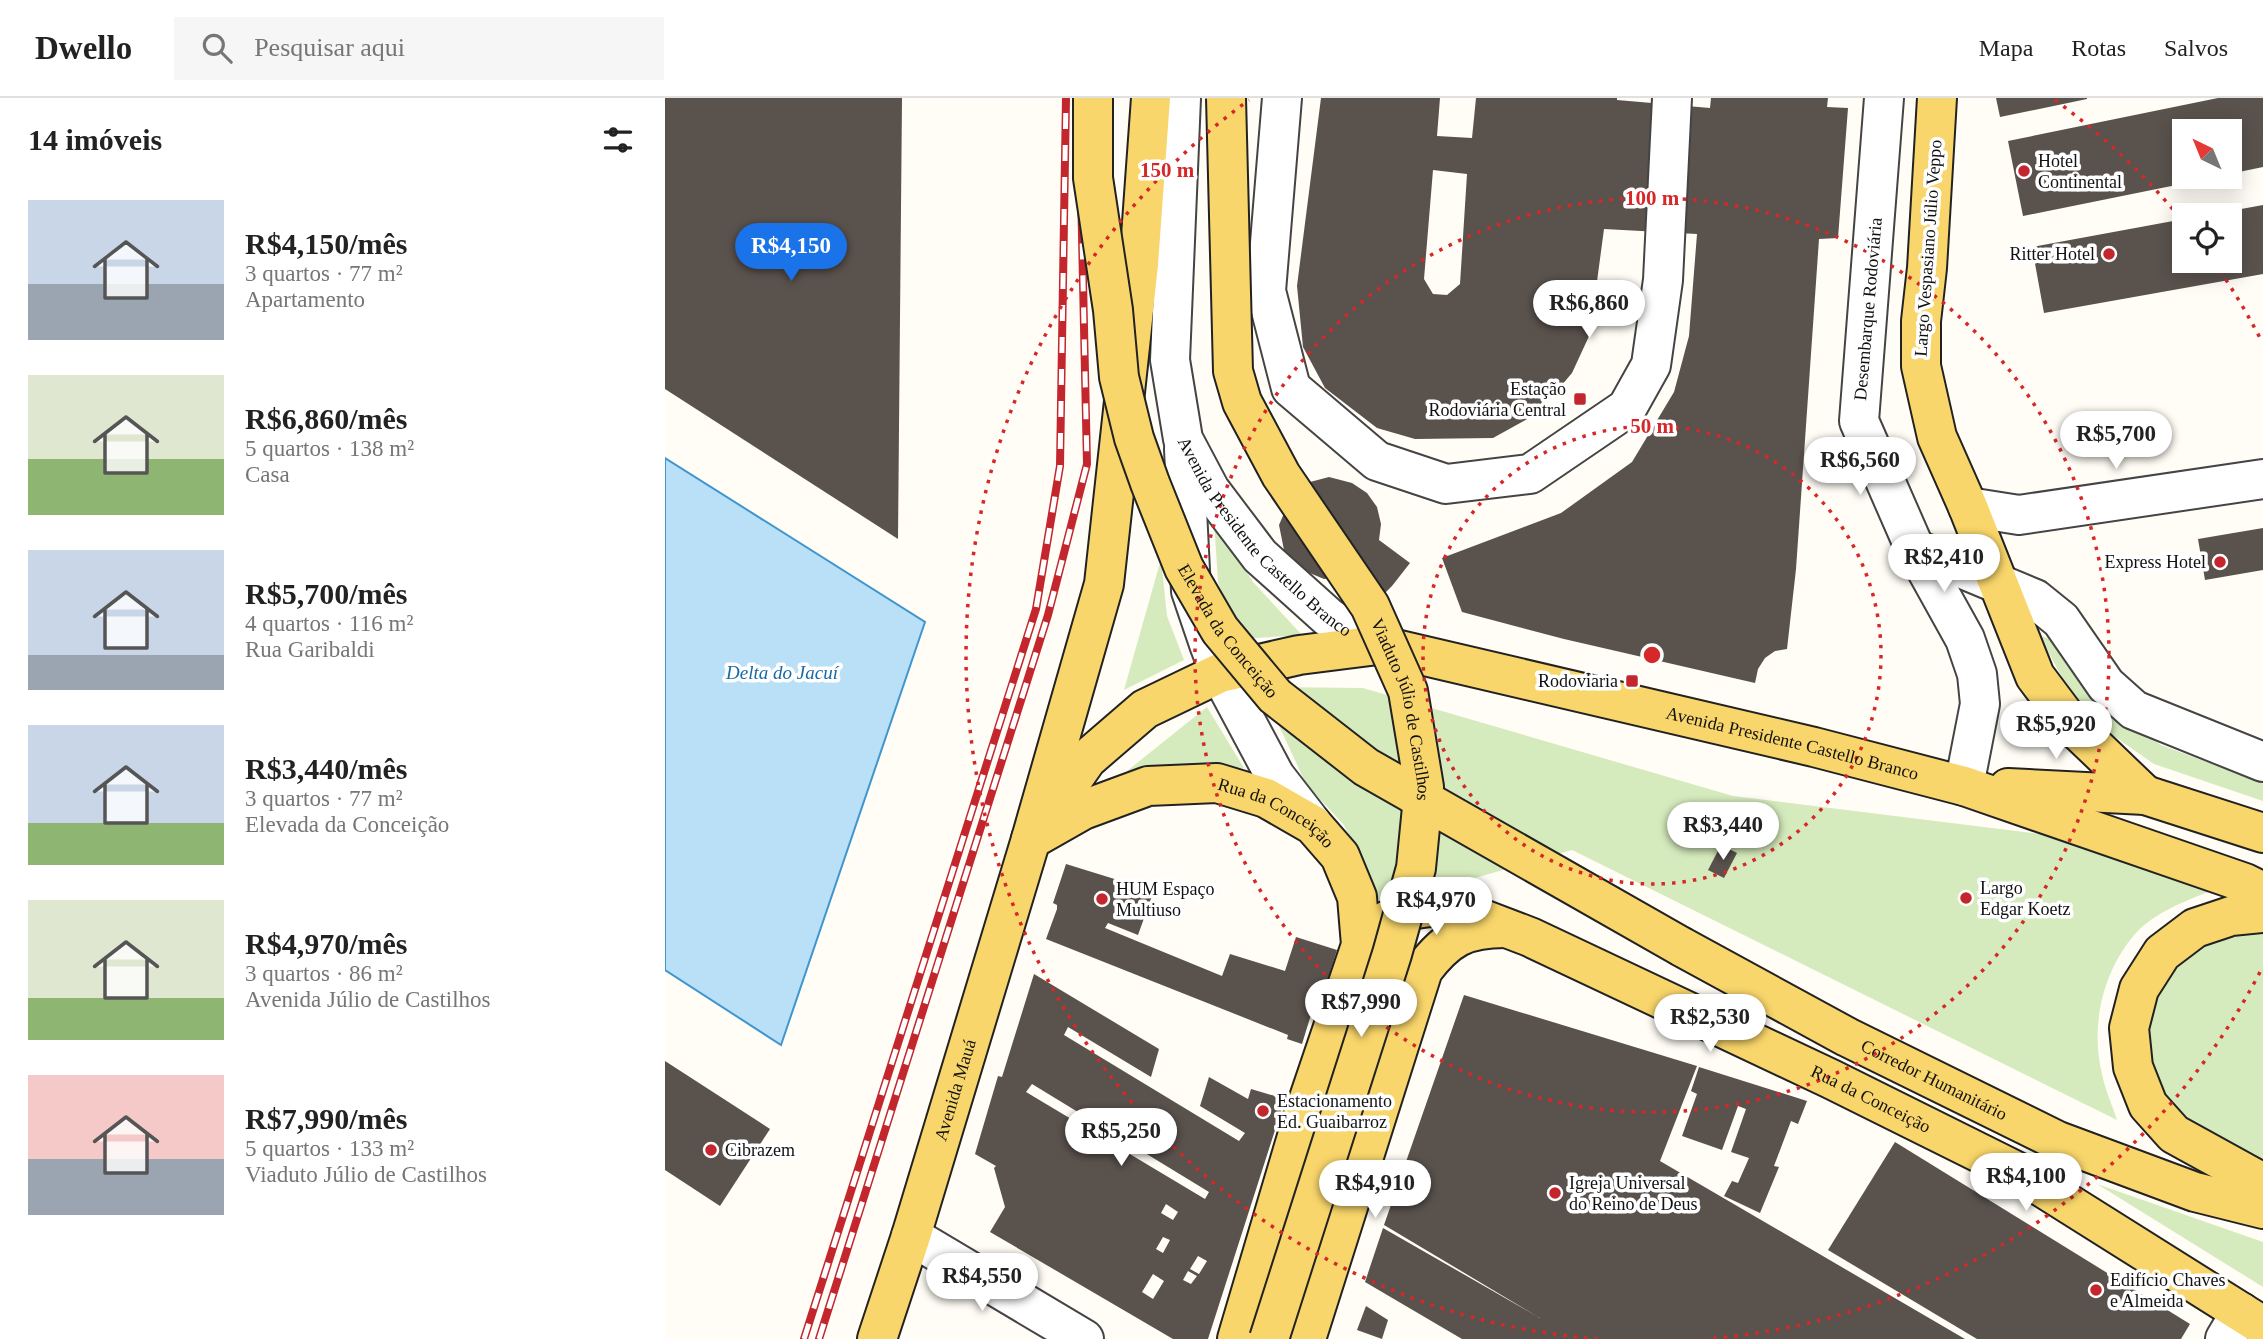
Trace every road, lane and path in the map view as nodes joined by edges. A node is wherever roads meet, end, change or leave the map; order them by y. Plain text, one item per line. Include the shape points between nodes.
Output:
1 (1093, 98) edge
2 (1151, 98) edge
3 (1181, 98) edge
4 (1226, 98) edge
5 (1282, 98) edge
6 (1672, 98) edge
7 (1884, 98) edge
8 (1937, 98) edge
9 (1183, 439) junction
10 (2263, 479) edge
11 (1968, 508) junction
12 (1915, 549) junction
13 (1998, 586) junction
14 (1378, 645) junction
15 (1220, 673) junction
16 (2263, 762) edge
17 (1964, 786) junction
18 (2145, 795) junction
19 (1313, 825) junction
20 (2263, 833) edge
21 (1031, 839) junction
22 (2263, 892) edge
23 (2263, 913) edge
24 (1507, 928) junction
25 (1361, 945) junction
26 (1682, 947) joint
27 (2263, 1183) edge
28 (2263, 1209) edge
29 (911, 1236) junction
30 (2243, 1326) edge
31 (877, 1339) edge
32 (1084, 1339) edge
33 (1237, 1339) edge
34 (1269, 1339) edge
35 (1306, 1339) edge

1 - 26 main road, Elevada da Conceição, bridge via 1093,178 1119,377 1150,483 1184,568 1220,630 1275,695 1366,767
2 - 21 main road, Avenida Mauá, bridge via 1139,264 1104,584
3 - 9 street, Avenida Presidente Castello Branco via 1170,360
4 - 34 main road, Viaduto Júlio de Castilhos, bridge via 1233,371 1242,402 1280,475 1370,606 1408,691 1424,787 1416,869
5 - 6 street via 1266,291 1291,388 1377,461 1446,484 1530,474 1627,408 1651,365 1663,280
7 - 12 street, Desembarque Rodoviária via 1859,421
8 - 11 main road, Largo Vespasiano Júlio Veppo via 1921,366 1937,437
9 - 14 street, Avenida Presidente Castello Branco via 1210,490 1260,556 1328,617
9 - 15 street via 1191,591
10 - 11 street via 2019,515
11 - 13 main road, Largo Vespasiano Júlio Veppo
12 - 13 street
12 - 17 street, Desembarque Rodoviária via 1965,639 1977,674 1980,704
13 - 16 street via 2035,599 2061,620 2106,685 2134,710
13 - 18 main road, Largo Vespasiano Júlio Veppo via 2035,676 2071,724
14 - 15 main road via 1299,655
14 - 17 main road, Avenida Presidente Castello Branco
15 - 19 street via 1275,776
15 - 21 main road via 1145,709 1087,759
17 - 18 main road, Avenida Presidente Castello Branco
17 - 22 main road, Avenida Presidente Castello Branco
18 - 20 main road
19 - 21 main road, Rua da Conceição via 1266,798 1217,783 1148,786 1083,810
19 - 25 main road, Rua da Conceição via 1340,856 1357,897
21 - 29 main road, Avenida Mauá
23 - 27 main road via 2231,916 2195,928 2162,953 2139,989 2129,1028 2133,1067 2148,1105 2174,1134
24 - 25 main road, Rua da Conceição via 1454,908 1430,907 1409,910 1386,921
24 - 30 main road, Rua da Conceição via 1614,975 2018,1172
24 - 35 main road via 1482,928 1457,936 1438,950 1423,970
25 - 33 main road via 1304,1113
26 - 28 main road, Corredor Humanitário via 1847,1037 2059,1141 2195,1192
29 - 31 main road, Avenida Mauá
29 - 32 street

